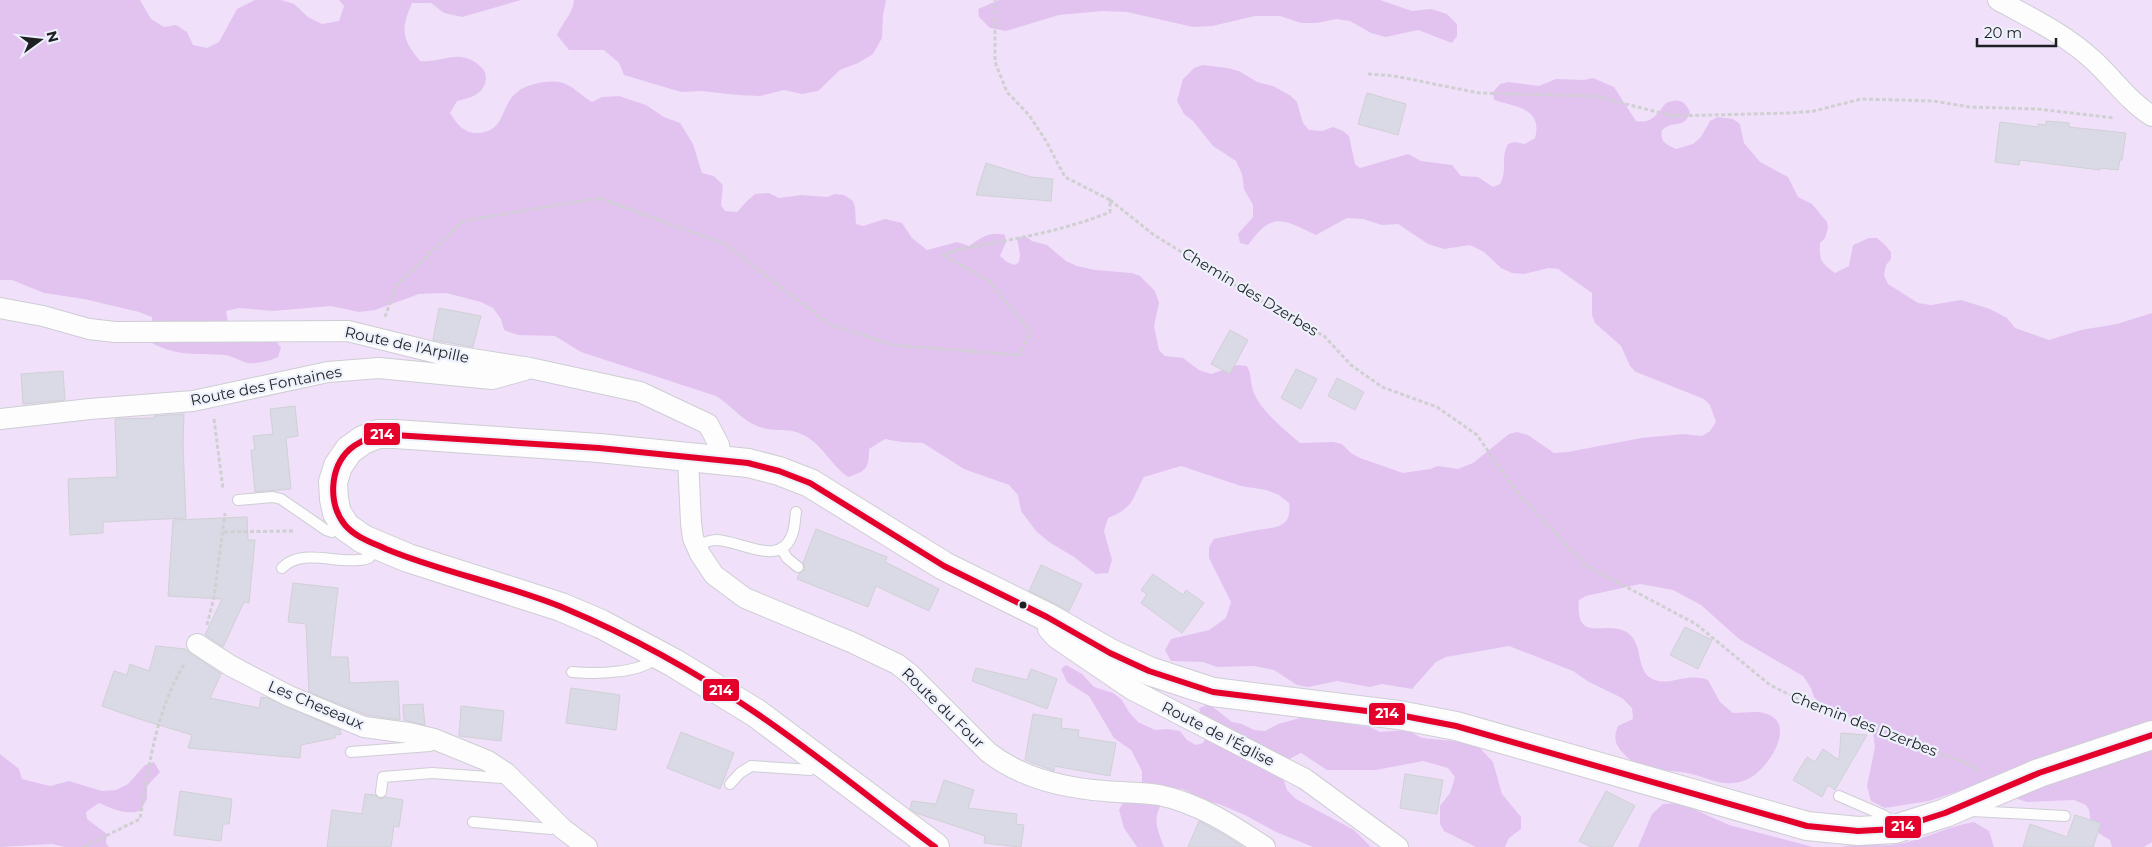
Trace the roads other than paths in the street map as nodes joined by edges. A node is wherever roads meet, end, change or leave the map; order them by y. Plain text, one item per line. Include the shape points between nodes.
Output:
1 (1998, 0) edge
2 (2146, 112) edge
3 (0, 308) edge
4 (530, 368) junction
5 (0, 419) edge
6 (688, 458) junction
7 (721, 460) junction
8 (238, 500) dead end
9 (796, 512) dead end
10 (333, 526) junction
11 (376, 545) junction
12 (697, 546) junction
13 (781, 548) junction
14 (798, 567) dead end
15 (282, 568) dead end
16 (1047, 617) junction
17 (197, 644) dead end
18 (659, 655) junction
19 (572, 672) dead end
20 (2152, 735) edge
21 (434, 738) junction
22 (351, 752) dead end
23 (820, 761) junction
24 (506, 773) junction
25 (730, 784) dead end
26 (381, 792) dead end
27 (1839, 796) dead end
28 (1964, 805) junction
29 (2065, 816) dead end
30 (473, 822) dead end
31 (558, 824) junction
32 (1895, 829) junction
33 (587, 847) edge
34 (935, 847) edge
35 (1264, 847) edge
36 (1398, 847) edge

1 - 2 street via 2051,28 2091,58
3 - 4 street, Route de l'Arpille via 115,332 348,331 442,354
4 - 5 street, Route des Fontaines via 492,379 379,368 328,372 193,401
4 - 7 street, Route de l'Arpille via 640,392 700,420 708,424 719,444
6 - 7 street
6 - 10 street via 599,448 378,434 349,450 338,466 333,482 337,513
6 - 12 street, Route du Four via 690,523
7 - 16 street via 779,471 810,483 944,566
8 - 10 lane via 281,499
9 - 13 lane via 793,533
10 - 11 street
11 - 15 lane via 370,557 364,559 298,558
11 - 18 street via 561,607
12 - 13 lane via 716,540 764,551
12 - 35 street, Route du Four via 714,575 745,598 897,664 988,752 1022,773 1076,788 1158,795 1185,803 1220,819
13 - 14 lane
16 - 32 street via 1149,671 1213,692 1429,720 1792,823 1842,830
16 - 36 street, Route de l'Église via 1048,629 1056,638 1130,689 1305,779
17 - 21 street, Les Cheseaux via 289,696 364,727
18 - 19 lane via 646,666 606,673
18 - 23 street via 756,713
20 - 28 street via 2039,773
21 - 22 lane via 430,746
21 - 24 street, Les Cheseaux via 471,753
23 - 25 lane via 810,770 751,766
23 - 34 street
24 - 26 lane via 502,778 432,773 383,777
24 - 31 street, Les Cheseaux
27 - 32 lane via 1890,819
28 - 29 lane via 1977,812
28 - 32 street
30 - 31 lane via 551,829
31 - 33 street, Les Cheseaux

